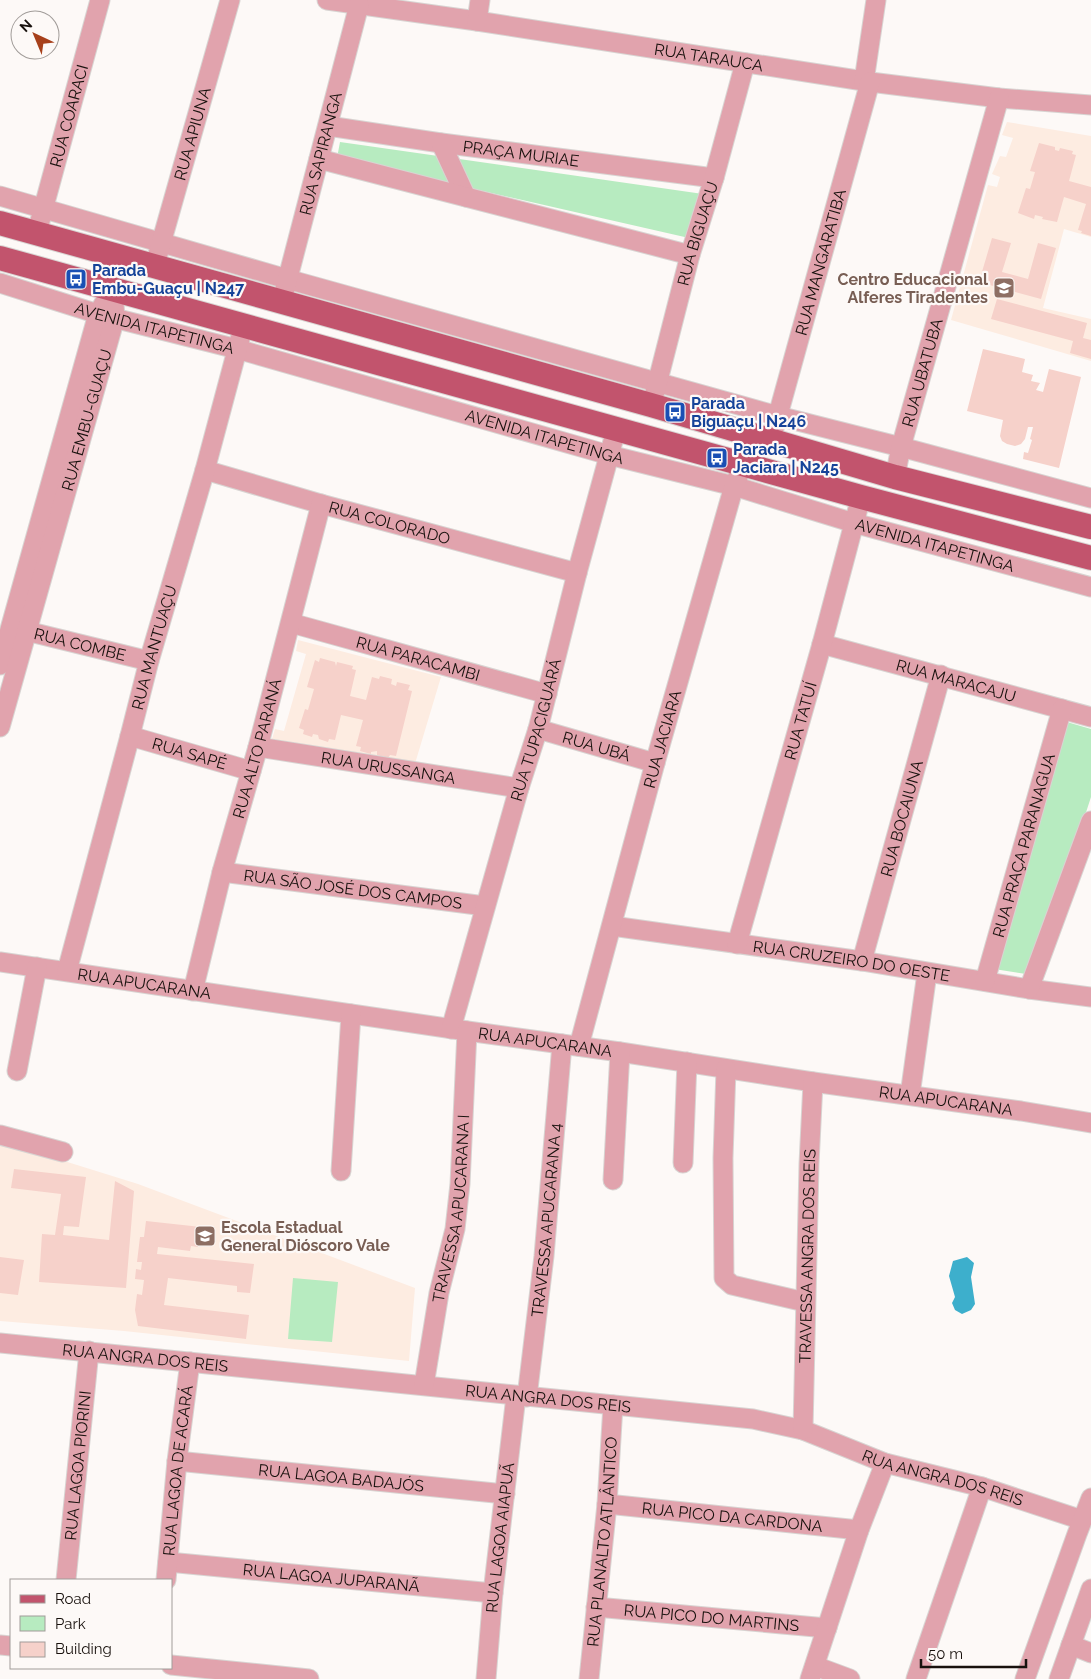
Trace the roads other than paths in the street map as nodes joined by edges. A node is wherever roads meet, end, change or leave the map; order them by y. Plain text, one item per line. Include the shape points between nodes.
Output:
1 (100, 0) edge
2 (230, 0) edge
3 (327, 0) edge
4 (480, 0) edge
5 (876, 0) edge
6 (359, 5) junction
7 (477, 21) junction
8 (745, 63) junction
9 (867, 82) junction
10 (999, 98) junction
11 (1091, 105) edge
12 (328, 126) junction
13 (441, 143) junction
14 (319, 159) junction
15 (714, 178) junction
16 (0, 196) edge
17 (466, 197) junction
18 (43, 209) junction
19 (0, 223) edge
20 (36, 233) junction
21 (162, 242) junction
22 (690, 255) junction
23 (0, 258) edge
24 (122, 258) junction
25 (154, 267) junction
26 (287, 279) junction
27 (0, 283) edge
28 (113, 289) junction
29 (282, 302) junction
30 (107, 316) junction
31 (244, 326) junction
32 (381, 330) junction
33 (237, 349) junction
34 (373, 362) junction
35 (659, 381) junction
36 (651, 405) junction
37 (778, 416) junction
38 (616, 430) junction
39 (763, 438) junction
40 (902, 447) junction
41 (609, 455) junction
42 (205, 470) junction
43 (738, 475) junction
44 (895, 477) junction
45 (861, 497) junction
46 (1091, 498) edge
47 (321, 504) junction
48 (854, 523) junction
49 (1091, 527) edge
50 (1091, 558) edge
51 (577, 573) junction
52 (1091, 587) edge
53 (291, 623) junction
54 (19, 629) junction
55 (822, 644) junction
56 (149, 660) junction
57 (4, 664) edge
58 (941, 675) junction
59 (547, 694) junction
60 (1062, 709) junction
61 (1091, 717) edge
62 (0, 727) edge
63 (538, 729) junction
64 (130, 736) junction
65 (258, 747) junction
66 (655, 763) junction
67 (251, 771) junction
68 (519, 788) junction
69 (1091, 821) edge
70 (222, 872) junction
71 (485, 906) junction
72 (612, 926) junction
73 (737, 944) junction
74 (862, 961) junction
75 (0, 962) edge
76 (37, 967) junction
77 (67, 971) junction
78 (928, 973) junction
79 (985, 981) junction
80 (1029, 989) junction
81 (193, 991) junction
82 (1091, 997) edge
83 (351, 1014) junction
84 (459, 1030) junction
85 (570, 1045) junction
86 (620, 1052) junction
87 (687, 1062) junction
88 (726, 1069) junction
89 (17, 1071) dead end
90 (813, 1082) junction
91 (910, 1095) junction
92 (1091, 1123) edge
93 (0, 1134) edge
94 (63, 1152) dead end
95 (683, 1163) dead end
96 (341, 1171) dead end
97 (613, 1180) dead end
98 (805, 1302) junction
99 (0, 1343) edge
100 (89, 1350) junction
101 (190, 1362) junction
102 (424, 1385) junction
103 (522, 1396) junction
104 (613, 1405) junction
105 (803, 1430) junction
106 (177, 1461) junction
107 (885, 1463) junction
108 (982, 1487) junction
109 (505, 1494) junction
110 (1091, 1498) edge
111 (607, 1504) junction
112 (859, 1530) junction
113 (1083, 1531) edge
114 (167, 1571) edge
115 (66, 1579) edge
116 (1091, 1589) edge
117 (493, 1593) junction
118 (596, 1607) junction
119 (827, 1628) junction
120 (1071, 1646) junction
121 (1091, 1653) edge
122 (172, 1665) edge
123 (812, 1673) edge
124 (259, 1677) edge
125 (309, 1679) edge
126 (486, 1679) edge
127 (588, 1679) edge
128 (850, 1679) edge
129 (916, 1679) edge
130 (1025, 1679) edge
131 (1059, 1679) edge

1 - 18 street, RUA COARACI
2 - 21 street, RUA APIUNA
3 - 6 street, RUA TARAUCA
4 - 7 street
5 - 9 street, RUA MANGARATIBA
6 - 7 street, RUA TARAUCA
6 - 12 street, RUA SAPIRANGA
7 - 8 street, RUA TARAUCA
8 - 9 street, RUA TARAUCA
8 - 15 street, RUA BIGUAÇU
9 - 10 street, RUA TARAUCA
9 - 37 street, RUA MANGARATIBA
10 - 11 street, RUA TARAUCA
10 - 40 street, RUA UBATUBA
12 - 13 street, PRAÇA MURIAE
12 - 14 street, RUA SAPIRANGA
13 - 15 street, PRAÇA MURIAE
13 - 17 street
14 - 17 street
14 - 26 street, RUA SAPIRANGA
15 - 22 street, RUA BIGUAÇU
16 - 18 street
17 - 22 street
18 - 20 street, RUA COARACI
18 - 21 street
19 - 20 main road
20 - 24 main road
21 - 25 street, RUA APIUNA
21 - 26 street
22 - 35 street, RUA BIGUAÇU
23 - 28 main road, AVENIDA ITAPETINGA
24 - 25 main road
24 - 28 main road
25 - 29 main road
26 - 29 street, RUA SAPIRANGA
26 - 35 street
27 - 30 street, AVENIDA ITAPETINGA
28 - 30 street, RUA EMBU-GUAÇU
28 - 31 main road, AVENIDA ITAPETINGA
29 - 32 main road
30 - 33 street, AVENIDA ITAPETINGA
30 - 54 street, RUA EMBU-GUAÇU
31 - 33 street, RUA MANTUAÇU
31 - 34 main road, AVENIDA ITAPETINGA
32 - 34 main road
32 - 36 main road
33 - 41 street, AVENIDA ITAPETINGA
33 - 42 street, RUA MANTUAÇU
34 - 38 main road, AVENIDA ITAPETINGA
35 - 36 street, RUA BIGUAÇU
35 - 37 street
36 - 39 main road
37 - 39 street, RUA MANGARATIBA
37 - 40 street
38 - 41 street, RUA TUPACIGUARÁ
38 - 43 main road, AVENIDA ITAPETINGA
39 - 43 street, RUA JACIARA
39 - 44 main road
40 - 44 street, RUA UBATUBA
40 - 46 street
41 - 43 street, AVENIDA ITAPETINGA
41 - 51 street, RUA TUPACIGUARÁ
42 - 47 street, RUA COLORADO
42 - 56 street, RUA MANTUAÇU
43 - 45 main road, AVENIDA ITAPETINGA
43 - 48 street, AVENIDA ITAPETINGA
43 - 66 street, RUA JACIARA
44 - 49 main road
45 - 48 street, RUA TATUÍ
45 - 50 main road, AVENIDA ITAPETINGA
47 - 51 street, RUA COLORADO
47 - 53 street, RUA ALTO PARANÁ
48 - 52 street, AVENIDA ITAPETINGA
48 - 55 street, RUA TATUÍ
51 - 59 street, RUA TUPACIGUARÁ
53 - 59 street, RUA PARACAMBI
53 - 65 street, RUA ALTO PARANÁ
54 - 56 street, RUA COMBE
54 - 57 street, RUA EMBU-GUAÇU
55 - 58 street, RUA MARACAJU
55 - 73 street, RUA TATUÍ
56 - 64 street, RUA MANTUAÇU
57 - 62 street, RUA EMBU-GUAÇU
58 - 60 street, RUA MARACAJU
58 - 74 street, RUA BOCAIUNA
59 - 63 street, RUA TUPACIGUARÁ
60 - 61 street, RUA MARACAJU
60 - 79 street, RUA PRAÇA PARANAGUA
63 - 66 street, RUA UBÁ
63 - 68 street, RUA TUPACIGUARÁ
64 - 67 street, RUA SAPÉ
64 - 77 street, RUA MANTUAÇU
65 - 67 street, RUA ALTO PARANÁ
65 - 68 street, RUA URUSSANGA
66 - 72 street, RUA JACIARA
67 - 70 street, RUA ALTO PARANÁ
68 - 71 street, RUA TUPACIGUARÁ
69 - 80 street
70 - 71 street, RUA SÃO JOSÉ DOS CAMPOS
70 - 81 street, RUA ALTO PARANÁ
71 - 84 street, RUA TUPACIGUARÁ
72 - 73 street, RUA CRUZEIRO DO OESTE
72 - 85 street, RUA JACIARA
73 - 74 street, RUA CRUZEIRO DO OESTE
74 - 78 street, RUA CRUZEIRO DO OESTE
75 - 76 street, RUA APUCARANA
76 - 77 street, RUA APUCARANA
76 - 89 street
77 - 81 street, RUA APUCARANA
78 - 79 street, RUA CRUZEIRO DO OESTE
78 - 91 street
79 - 80 street, RUA CRUZEIRO DO OESTE
80 - 82 street, RUA CRUZEIRO DO OESTE
81 - 83 street, RUA APUCARANA
83 - 84 street, RUA APUCARANA
83 - 96 street
84 - 85 street, RUA APUCARANA
84 - 102 street, TRAVESSA APUCARANA I via 460,1184
85 - 86 street, RUA APUCARANA
85 - 103 street, TRAVESSA APUCARANA 4 via 544,1256
86 - 87 street, RUA APUCARANA
86 - 97 street
87 - 88 street, RUA APUCARANA
87 - 95 street
88 - 90 street, RUA APUCARANA
88 - 98 street via 723,1158 726,1281
90 - 91 street, RUA APUCARANA
90 - 98 street, TRAVESSA ANGRA DOS REIS
91 - 92 street, RUA APUCARANA
93 - 94 street
98 - 105 street, TRAVESSA ANGRA DOS REIS
99 - 100 street, RUA ANGRA DOS REIS
100 - 101 street, RUA ANGRA DOS REIS
100 - 115 street, RUA LAGOA PIORINI
101 - 102 street, RUA ANGRA DOS REIS
101 - 106 street, RUA LAGOA DE ACARÁ
102 - 103 street, RUA ANGRA DOS REIS
103 - 104 street, RUA ANGRA DOS REIS
103 - 109 street, RUA LAGOA AIAPUÃ
104 - 105 street, RUA ANGRA DOS REIS via 753,1419
104 - 111 street, RUA PLANALTO ATLÂNTICO
105 - 107 street, RUA ANGRA DOS REIS
106 - 109 street, RUA LAGOA BADAJÓS
106 - 114 street, RUA LAGOA DE ACARÁ
107 - 108 street, RUA ANGRA DOS REIS
107 - 112 street
108 - 113 street, RUA ANGRA DOS REIS
108 - 129 street
109 - 117 street, RUA LAGOA AIAPUÃ
110 - 113 street
111 - 112 street, RUA PICO DA CARDONA
111 - 118 street, RUA PLANALTO ATLÂNTICO
112 - 119 street
113 - 130 street
114 - 117 street, RUA LAGOA JUPARANÃ
116 - 120 street
117 - 126 street, RUA LAGOA AIAPUÃ
118 - 119 street, RUA PICO DO MARTINS
118 - 127 street, RUA PLANALTO ATLÂNTICO
119 - 123 street
120 - 121 street
120 - 131 street
122 - 124 street
123 - 128 street
124 - 125 street

